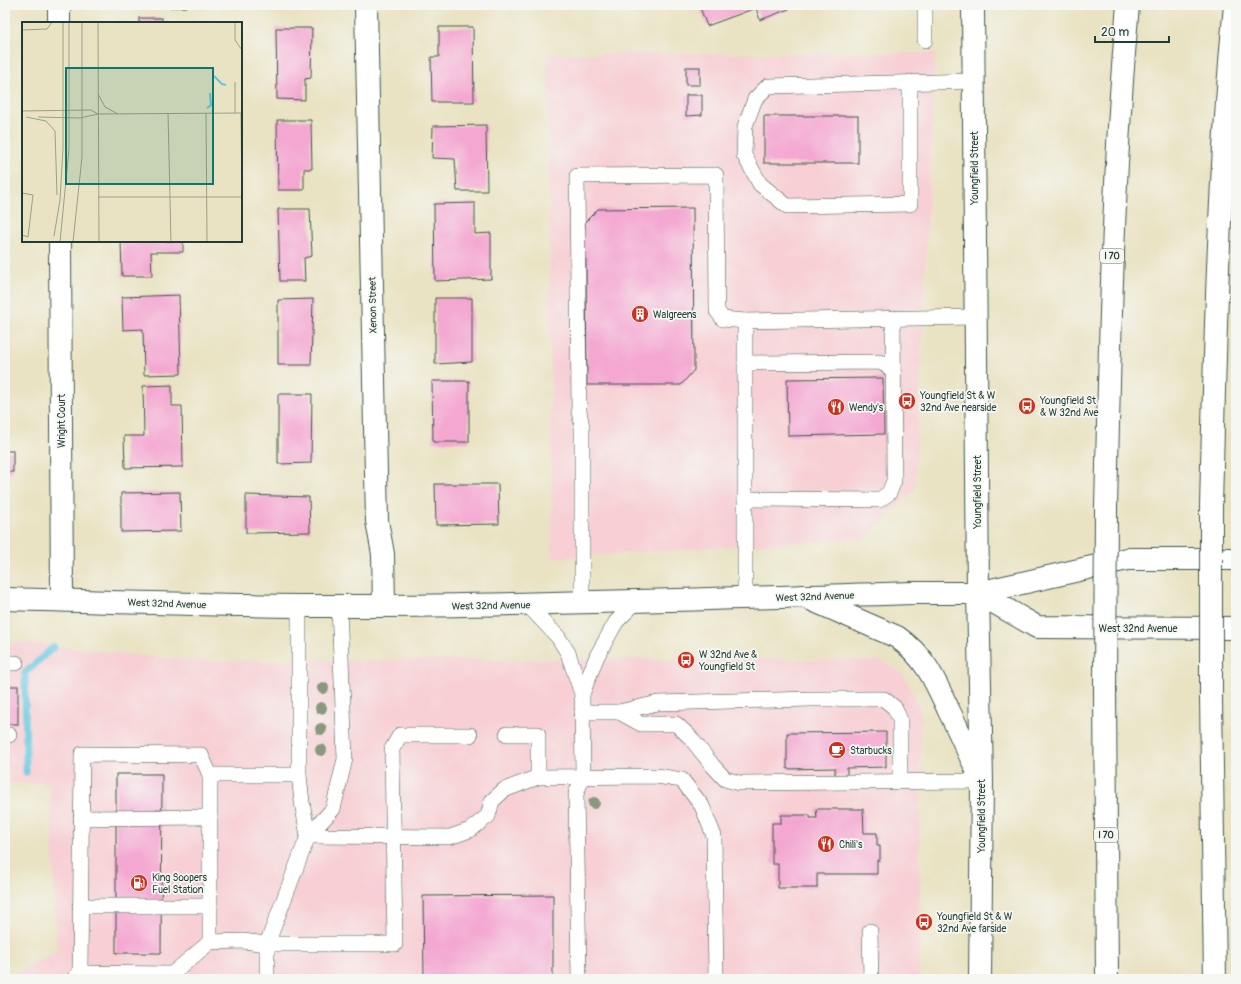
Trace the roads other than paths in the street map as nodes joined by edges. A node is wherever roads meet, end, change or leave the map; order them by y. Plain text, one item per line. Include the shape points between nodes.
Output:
1 (59, 5) edge
2 (366, 5) edge
3 (925, 5) edge
4 (973, 5) edge
5 (1128, 5) edge
6 (1235, 5) edge
7 (59, 22) edge
8 (925, 40) dead end
9 (973, 81) junction
10 (910, 82) junction
11 (60, 242) edge
12 (975, 317) junction
13 (893, 318) junction
14 (744, 321) junction
15 (744, 363) junction
16 (893, 373) junction
17 (744, 499) junction
18 (1236, 559) edge
19 (978, 593) junction
20 (803, 596) junction
21 (744, 598) junction
22 (5, 599) edge
23 (62, 600) junction
24 (637, 601) junction
25 (582, 603) junction
26 (527, 604) junction
27 (384, 605) junction
28 (299, 606) junction
29 (339, 606) junction
30 (1236, 628) edge
31 (582, 694) junction
32 (582, 712) junction
33 (619, 712) junction
34 (507, 734) dead end
35 (470, 735) dead end
36 (210, 775) junction
37 (299, 775) junction
38 (583, 776) junction
39 (538, 777) junction
40 (982, 780) junction
41 (900, 781) junction
42 (210, 817) junction
43 (81, 818) junction
44 (308, 836) junction
45 (394, 837) junction
46 (80, 906) junction
47 (210, 906) junction
48 (870, 932) dead end
49 (210, 942) junction
50 (267, 944) junction
51 (77, 976) edge
52 (100, 976) edge
53 (267, 979) edge
54 (579, 979) edge
55 (716, 979) edge
56 (871, 979) edge
57 (980, 979) edge
58 (1107, 979) edge
59 (1215, 979) edge

1 - 7 main road
2 - 27 main road, Xenon Street via 376,522 383,554
3 - 8 lane
4 - 9 main road, Youngfield Street
5 - 58 main road, I 70, bridge via 1113,231 1110,322 1106,508
6 - 59 main road, bridge via 1222,175 1210,507
9 - 10 lane
9 - 12 main road, Youngfield Street
10 - 10 lane via 768,86 755,99 746,126 744,155 760,184 787,206 910,204
11 - 23 main road, Wright Court
12 - 13 lane
12 - 19 main road, Youngfield Street
13 - 14 lane
13 - 16 lane
14 - 15 lane
14 - 25 lane via 723,319 717,311 716,175 577,176 579,410 582,428
15 - 16 lane via 879,362 888,366
15 - 17 lane
16 - 17 lane via 894,481 889,493 879,500
17 - 21 lane
18 - 19 main road, West 32nd Avenue via 1127,559
19 - 20 main road, West 32nd Avenue
19 - 30 main road, West 32nd Avenue via 1037,628
19 - 40 main road, Youngfield Street
20 - 21 main road, West 32nd Avenue
20 - 40 main road via 908,644 926,665 939,686
21 - 24 main road, West 32nd Avenue
22 - 23 main road, West 32nd Avenue
23 - 28 main road, West 32nd Avenue
24 - 25 main road, West 32nd Avenue
24 - 31 lane via 616,622 597,656
25 - 26 main road, West 32nd Avenue
26 - 27 main road, West 32nd Avenue
26 - 31 lane via 558,637 568,653
27 - 29 main road, West 32nd Avenue
28 - 29 main road, West 32nd Avenue
28 - 37 lane
29 - 44 lane via 345,760 333,809
31 - 32 lane
32 - 33 lane
32 - 38 lane
33 - 41 lane via 641,724 676,724 725,779 739,783
33 - 41 lane via 658,703 884,699 895,708 900,720
34 - 39 lane via 538,734
35 - 45 lane via 400,735 392,749
36 - 37 lane
36 - 42 lane
36 - 43 lane via 201,755 82,754
37 - 44 lane
38 - 39 lane
38 - 54 lane via 576,794
38 - 55 lane via 657,776 682,780 702,806 714,836
39 - 45 lane via 504,790 492,801 488,816 470,830 450,837
40 - 41 lane
40 - 57 main road, Youngfield Street
42 - 43 lane
42 - 47 lane
43 - 46 lane
44 - 45 lane
44 - 50 lane
45 - 50 lane via 395,944
46 - 47 lane
46 - 51 lane
47 - 49 lane
48 - 56 lane
49 - 50 lane via 243,941
49 - 52 lane via 172,974
50 - 53 lane
51 - 52 lane

